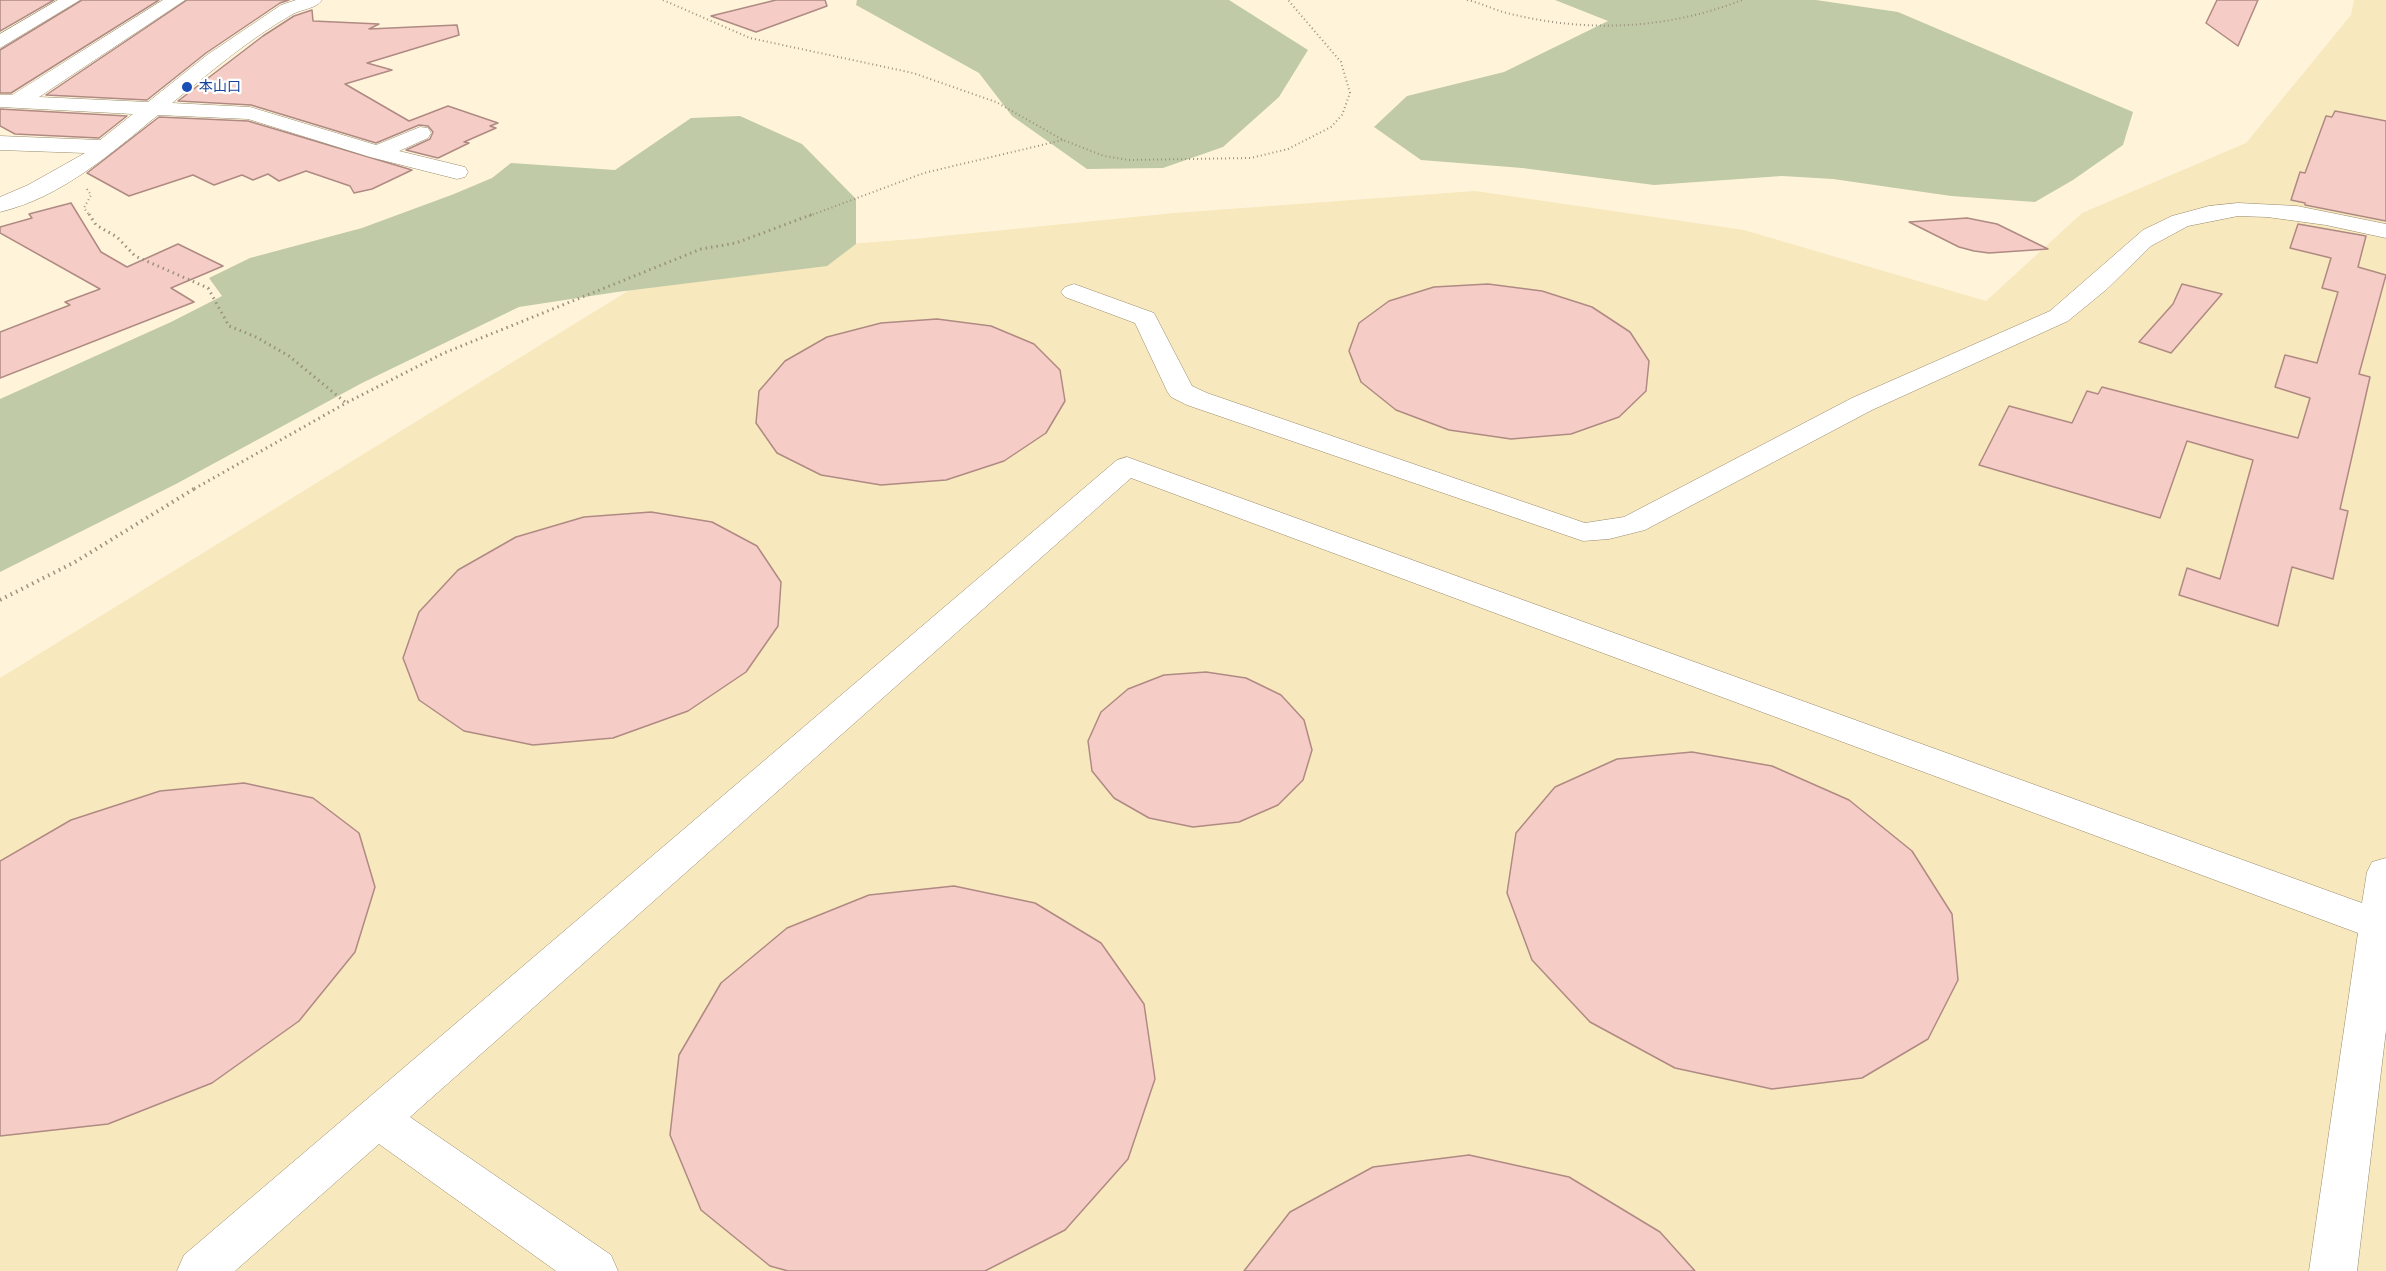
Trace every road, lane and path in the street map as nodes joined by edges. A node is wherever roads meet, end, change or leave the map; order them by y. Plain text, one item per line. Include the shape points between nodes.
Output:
1 (71, 0) edge
2 (176, 0) edge
3 (314, 0) edge
4 (663, 0) edge
5 (1288, 0) edge
6 (1467, 0) edge
7 (1742, 0) edge
8 (285, 4) edge
9 (0, 42) edge
10 (8, 102) edge
11 (151, 108) junction
12 (420, 133) dead end
13 (1063, 140) junction
14 (0, 143) edge
15 (104, 147) junction
16 (378, 152) junction
17 (71, 172) junction
18 (457, 172) dead end
19 (0, 205) edge
20 (2386, 231) edge
21 (1074, 292) dead end
22 (346, 403) junction
23 (0, 600) edge
24 (2386, 872) edge
25 (2382, 926) edge
26 (377, 1118) junction
27 (201, 1271) edge
28 (594, 1271) edge
29 (2333, 1271) edge

1 - 9 street
2 - 10 street
3 - 8 street
4 - 13 path via 750,38 913,73 996,102
5 - 13 path via 1341,62 1350,93 1342,115 1314,138 1251,158 1129,160 1104,156
6 - 7 path via 1529,18 1614,26 1689,20
8 - 11 street
10 - 11 street
11 - 15 street
11 - 16 street via 250,112
12 - 16 street
13 - 22 path via 924,173 736,243 701,249 444,353
14 - 15 street
15 - 17 street
16 - 18 street
17 - 19 street
17 - 22 path via 83,180 91,195 84,208 96,225 117,237 135,256 208,288 229,326 289,356
20 - 21 street via 2290,211 2239,207 2181,221 2150,236 2059,316 1862,404 1635,524 1583,532 1197,399 1181,391 1144,318
22 - 23 path via 226,469 75,562
24 - 25 street
25 - 26 street via 1127,466
25 - 29 street
26 - 27 street
26 - 28 street

